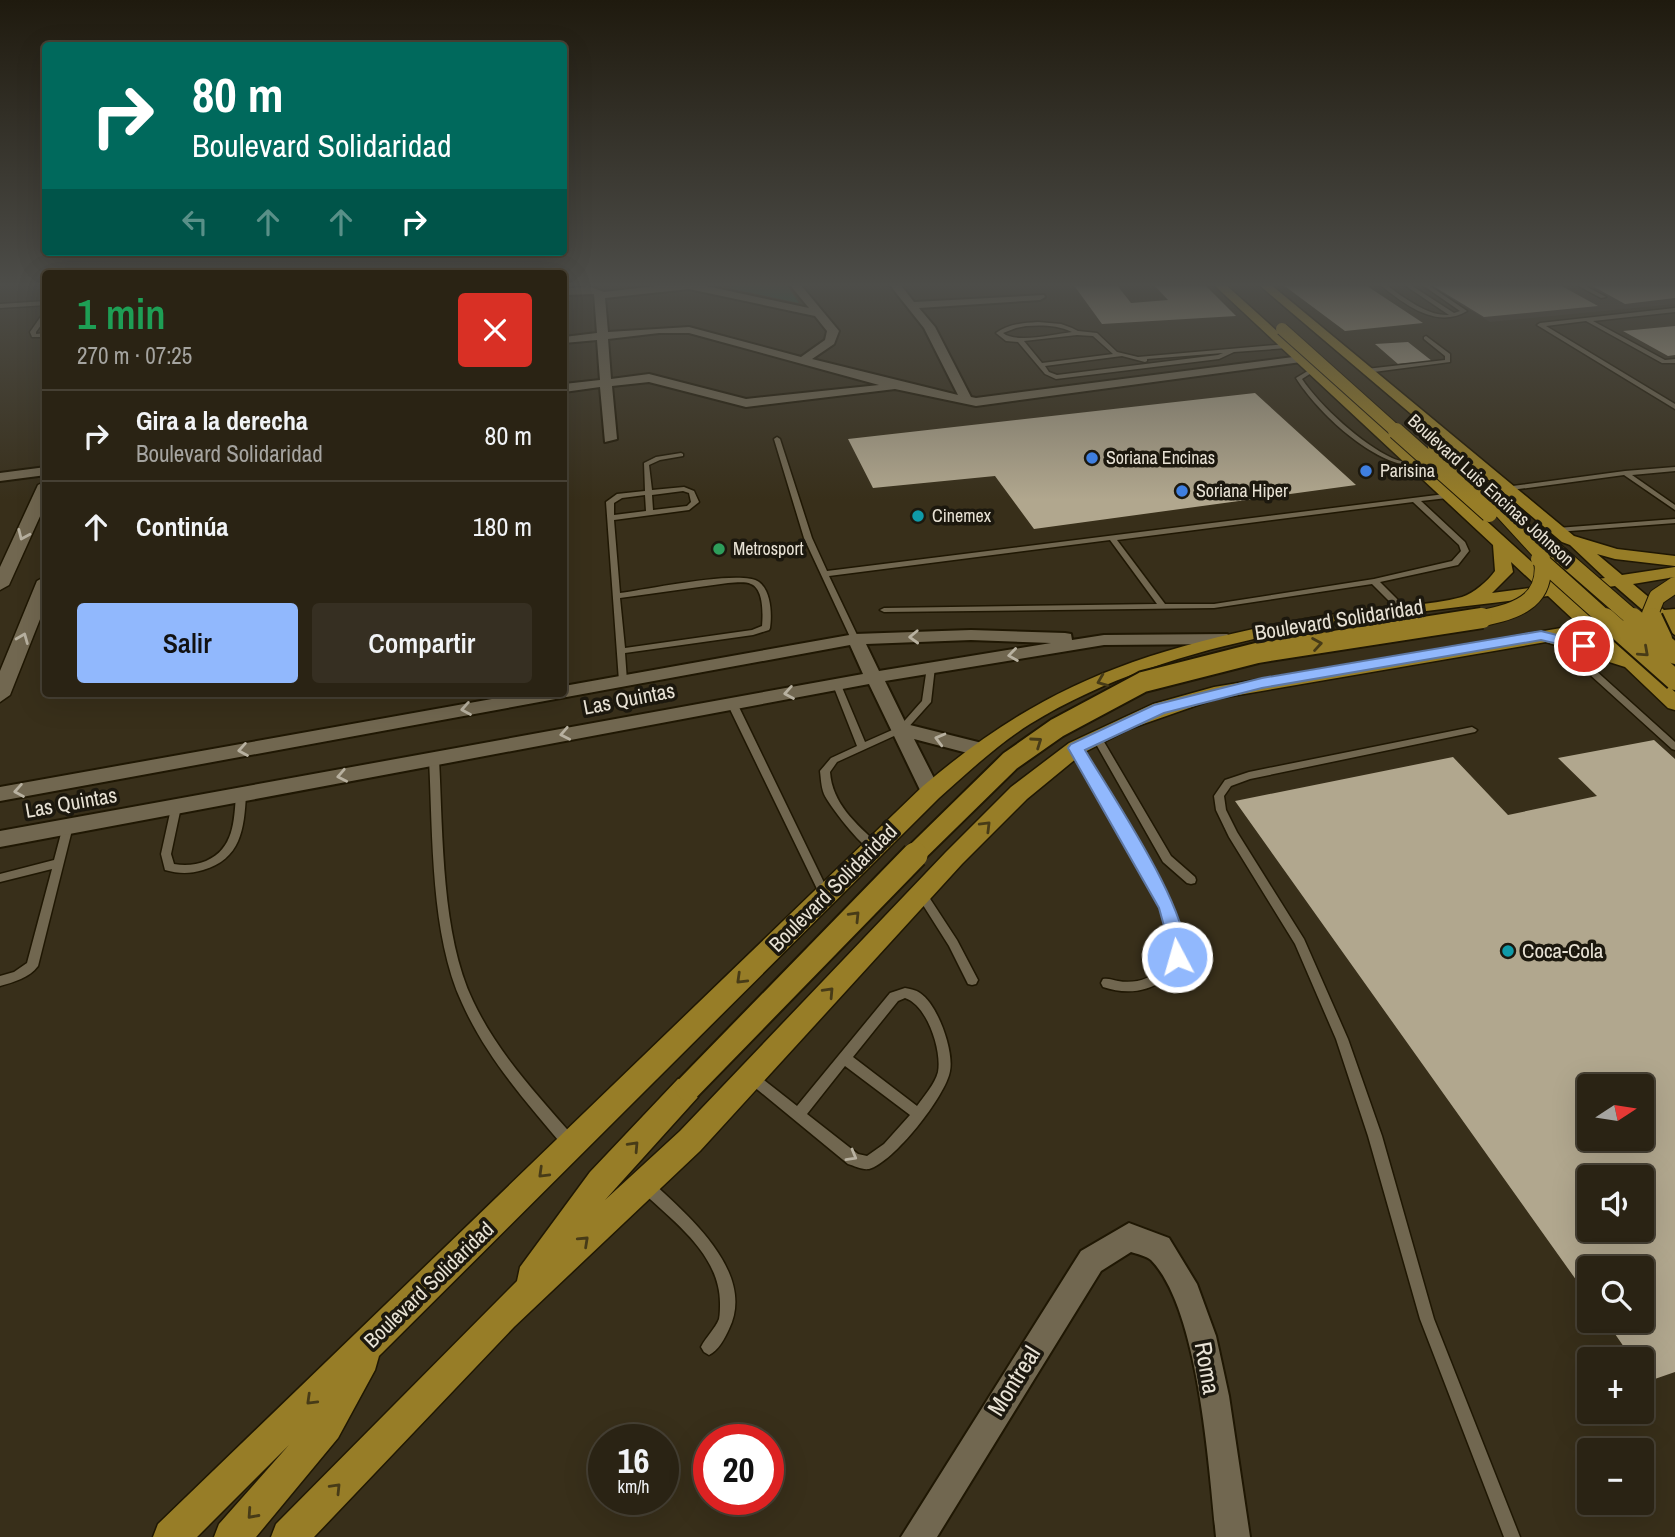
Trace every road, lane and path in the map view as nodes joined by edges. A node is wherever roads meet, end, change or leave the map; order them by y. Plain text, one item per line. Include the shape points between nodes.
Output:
1 (604, 356) edge
2 (788, 356) edge
3 (811, 356) edge
4 (945, 356) edge
5 (1033, 356) edge
6 (1115, 356) edge
7 (1126, 356) edge
8 (1160, 356) edge
9 (1222, 356) edge
10 (1297, 356) edge
11 (1319, 356) edge
12 (1323, 356) edge
13 (1348, 356) edge
14 (1448, 356) edge
15 (1590, 356) edge
16 (1653, 356) edge
17 (1140, 358) junction
18 (1301, 359) junction
19 (804, 360) junction
20 (1675, 361) edge
21 (1040, 365) junction
22 (1159, 365) junction
23 (1312, 370) junction
24 (1366, 371) junction
25 (606, 382) junction
26 (898, 386) junction
27 (567, 388) edge
28 (967, 401) junction
29 (1675, 407) edge
30 (1364, 416) junction
31 (1337, 418) junction
32 (610, 439) dead end
33 (777, 439) dead end
34 (681, 455) dead end
35 (1417, 465) junction
36 (1675, 469) edge
37 (42, 472) edge
38 (1625, 473) junction
39 (0, 477) edge
40 (1475, 481) junction
41 (1507, 489) junction
42 (648, 492) junction
43 (42, 494) edge
44 (1450, 495) junction
45 (1414, 499) junction
46 (1675, 508) edge
47 (650, 513) junction
48 (610, 518) junction
49 (1675, 521) edge
50 (1562, 534) junction
51 (1111, 537) junction
52 (1501, 542) junction
53 (1675, 561) edge
54 (1675, 572) edge
55 (825, 574) junction
56 (1374, 581) junction
57 (1619, 581) junction
58 (0, 585) edge
59 (1675, 585) edge
60 (1551, 590) junction
61 (42, 591) edge
62 (616, 596) junction
63 (1469, 601) junction
64 (1163, 607) junction
65 (1402, 609) junction
66 (884, 610) dead end
67 (1668, 615) edge
68 (1340, 618) junction
69 (1592, 627) junction
70 (1675, 629) edge
71 (1541, 636) junction
72 (855, 639) junction
73 (1227, 639) junction
74 (1104, 640) junction
75 (621, 651) junction
76 (1675, 655) edge
77 (1383, 663) junction
78 (931, 667) junction
79 (1591, 671) dead end
80 (1646, 675) junction
81 (873, 678) junction
82 (1675, 680) edge
83 (623, 681) junction
84 (837, 685) junction
85 (567, 691) edge
86 (0, 695) edge
87 (536, 697) edge
88 (732, 703) junction
89 (1675, 703) edge
90 (902, 729) junction
91 (1472, 730) dead end
92 (1087, 743) junction
93 (1675, 747) edge
94 (863, 748) junction
95 (979, 749) junction
96 (434, 759) junction
97 (930, 792) junction
98 (0, 794) edge
99 (242, 795) junction
100 (176, 807) junction
101 (68, 827) junction
102 (0, 839) edge
103 (874, 848) junction
104 (58, 863) junction
105 (0, 878) edge
106 (1191, 880) dead end
107 (920, 893) junction
108 (826, 895) junction
109 (972, 980) dead end
110 (0, 981) edge
111 (1108, 983) dead end
112 (844, 1058) junction
113 (750, 1077) junction
114 (918, 1114) junction
115 (798, 1115) junction
116 (572, 1145) junction
117 (645, 1184) junction
118 (1123, 1238) joint
119 (503, 1317) junction
120 (374, 1338) junction
121 (709, 1348) dead end
122 (171, 1537) edge
123 (232, 1537) edge
124 (289, 1537) edge
125 (918, 1537) edge
126 (1233, 1537) edge
127 (1512, 1537) edge

1 - 25 street
2 - 19 street
3 - 19 street
4 - 28 street
5 - 21 lane
6 - 21 lane
7 - 17 lane
8 - 17 lane
9 - 22 lane
10 - 18 main road
11 -> 82 main road, Boulevard Luis Encinas Johnson, bridge
12 - 40 main road, Boulevard Luis Encinas Johnson, bridge
13 - 24 main road
14 - 24 lane via 1448,361
15 - 29 lane
16 - 20 lane
17 - 22 lane
18 - 23 main road
18 - 28 street via 1008,400
19 - 26 street
21 - 22 lane via 1052,376 1063,377
23 - 30 main road
23 - 31 lane via 1299,380
24 - 41 main road
25 - 26 street via 660,379 746,403
25 - 27 street
25 - 32 street
26 - 28 street
30 - 31 lane
30 - 35 main road
31 - 35 lane via 1377,452
33 - 55 lane via 808,538
34 - 42 lane via 646,464
35 - 44 main road
36 - 38 lane
37 - 39 street
38 - 41 lane
38 - 46 lane
40 - 76 main road, Boulevard Luis Encinas Johnson, bridge
119 -> 40 main road, bridge via 600,1182 1010,761 1093,707 1143,682 1256,653 1487,617 1536,597 1545,583 1541,554
41 - 44 lane
41 - 50 main road
42 - 47 lane
42 - 47 lane via 684,489 692,492 695,502 689,508
42 - 48 lane via 614,498
43 -> 58 main road
44 - 45 lane
44 - 52 main road
45 - 51 lane
45 - 56 lane via 1462,544 1462,558 1443,568
47 - 48 lane
48 - 62 lane
49 - 50 lane
50 - 53 main road via 1615,554
50 - 57 main road
51 - 55 lane
51 - 64 lane
52 - 60 main road
52 - 63 main road via 1504,572
54 - 57 main road, Boulevard Solidaridad
55 - 72 lane
56 - 64 lane via 1214,606
56 - 65 lane
57 - 60 main road, Boulevard Solidaridad
57 - 67 main road
59 - 76 main road, bridge via 1657,597 1650,614 1659,636
60 - 63 main road, Boulevard Solidaridad
60 - 69 main road
86 -> 61 main road
62 - 75 lane
62 - 75 lane via 753,582 760,587 768,621 762,630
63 - 65 main road, Boulevard Solidaridad
64 - 66 lane
65 - 68 main road, Boulevard Solidaridad
67 - 69 main road
67 - 70 main road
68 - 73 main road, Boulevard Solidaridad
68 - 77 main road via 1368,638
69 - 71 main road
69 - 80 main road
71 - 77 main road
71 - 80 main road via 1595,650
74 -> 72 street, Las Quintas via 971,635
72 - 81 street
72 - 83 street, Las Quintas
73 - 74 street, Las Quintas
73 -> 95 main road, Boulevard Solidaridad via 1075,692
74 -> 78 street, Las Quintas
75 - 83 lane
77 - 92 main road via 1186,700
78 - 81 street, Las Quintas
78 - 90 lane via 926,702
79 - 93 lane
80 - 89 main road
81 - 84 street, Las Quintas
81 - 90 street
83 - 85 street, Las Quintas
84 -> 88 street, Las Quintas
84 - 94 lane
87 -> 98 street, Las Quintas
88 -> 96 street, Las Quintas
88 - 108 lane
90 - 94 lane
95 -> 90 street
90 - 97 street
91 - 127 lane via 1249,776 1227,783 1219,796 1233,834 1300,942 1342,1039 1427,1319
92 - 106 lane via 1167,859
107 -> 92 main road via 1019,793
92 - 111 lane via 1168,907 1177,937 1177,957 1164,974 1134,988
94 - 103 lane via 834,760 827,766 825,778 844,816
95 - 97 main road, Boulevard Solidaridad
96 -> 99 street, Las Quintas
96 - 116 lane via 444,904 458,978 483,1029 525,1090
97 - 103 main road, Boulevard Solidaridad
99 - 100 street, Las Quintas
99 - 100 lane via 237,836 227,855 180,871 169,867 166,854
100 - 101 street, Las Quintas
101 - 102 street, Las Quintas
101 - 104 lane
103 - 108 main road, Boulevard Solidaridad
104 - 105 lane
104 - 110 lane via 32,966
107 - 109 lane
113 -> 107 main road
108 -> 116 main road, Boulevard Solidaridad
112 - 114 lane
112 - 114 lane via 894,997 911,992 927,1010 945,1057 937,1089
112 - 115 lane
113 - 115 lane
113 - 117 main road
115 -> 114 lane via 853,1159 869,1163 895,1142
116 -> 120 main road, Boulevard Solidaridad
119 -> 117 main road
117 - 121 lane via 705,1243 720,1266 727,1316
118 - 125 street, Montreal via 1105,1247 1072,1286
118 - 126 street, Roma via 1138,1237 1158,1247 1186,1285 1200,1325
124 -> 119 main road
120 -> 122 main road, Boulevard Solidaridad
120 -> 123 main road via 326,1426

